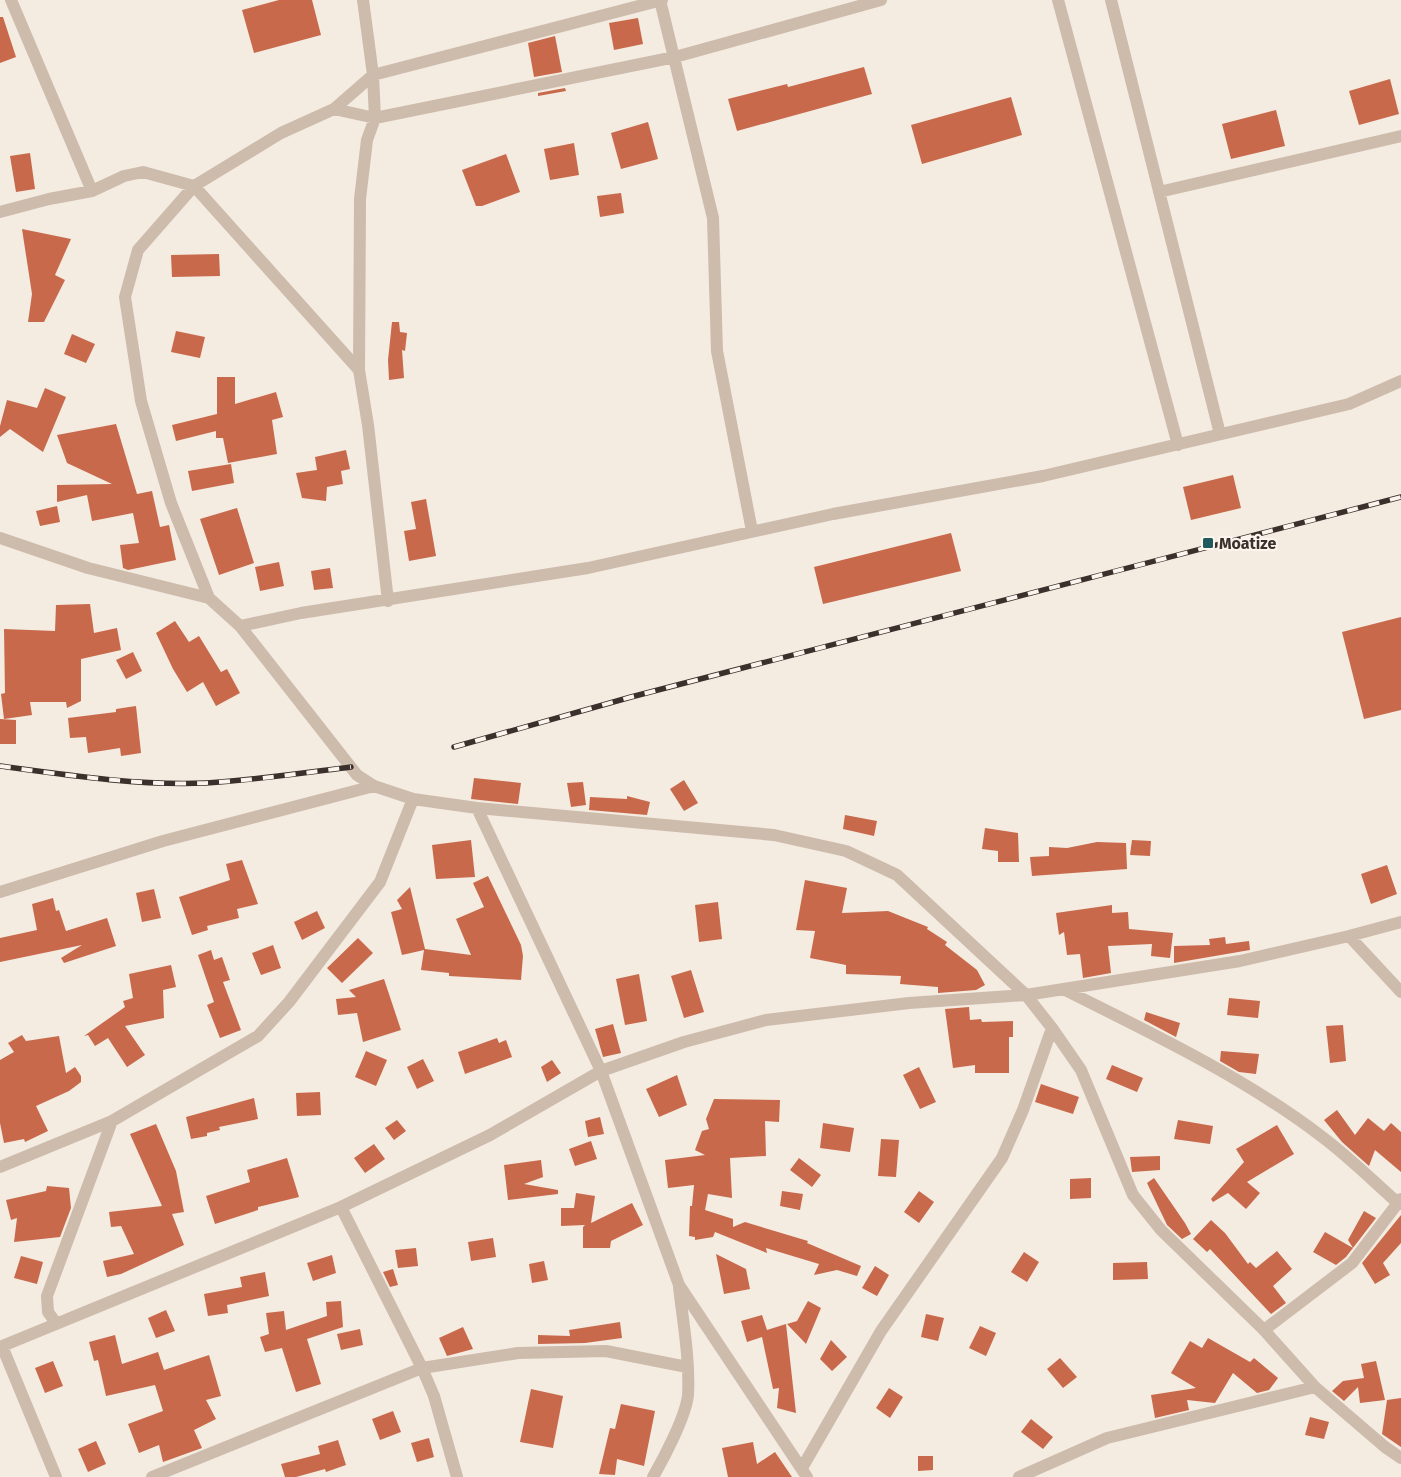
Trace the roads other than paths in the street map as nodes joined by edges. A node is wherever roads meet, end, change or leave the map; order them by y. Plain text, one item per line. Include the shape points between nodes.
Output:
1 (10, 0) edge
2 (363, 0) edge
3 (661, 0) edge
4 (881, 0) edge
5 (1058, 0) edge
6 (1112, 0) edge
7 (675, 57) junction
8 (373, 75) junction
9 (334, 109) junction
10 (375, 118) junction
11 (1401, 136) edge
12 (194, 186) junction
13 (92, 191) junction
14 (1159, 192) junction
15 (0, 212) edge
16 (359, 370) junction
17 (1401, 381) edge
18 (1220, 434) junction
19 (1178, 445) junction
20 (752, 531) junction
21 (0, 538) edge
22 (209, 598) junction
23 (388, 601) junction
24 (240, 626) junction
25 (374, 786) junction
26 (413, 799) junction
27 (477, 808) junction
28 (0, 892) edge
29 (1401, 922) edge
30 (1349, 936) junction
31 (1063, 989) junction
32 (1401, 992) edge
33 (1026, 994) junction
34 (1052, 1028) junction
35 (601, 1071) junction
36 (112, 1121) junction
37 (0, 1167) edge
38 (1400, 1202) edge
39 (341, 1207) junction
40 (679, 1285) junction
41 (56, 1323) junction
42 (1264, 1330) junction
43 (1, 1347) edge
44 (688, 1367) junction
45 (422, 1368) junction
46 (1315, 1388) junction
47 (1401, 1458) edge
48 (805, 1472) edge
49 (56, 1477) edge
50 (152, 1477) edge
51 (457, 1477) edge
52 (653, 1477) edge
53 (1019, 1477) edge

1 - 13 street
2 - 8 street
3 - 7 street
3 - 8 street
4 - 7 street
5 - 19 street
6 - 14 street
7 - 10 street
7 - 20 street via 713,218 717,350
8 - 9 street
8 - 10 street
9 - 10 street
9 - 12 street via 281,133
10 - 16 street via 367,140 360,199
11 - 14 street
12 - 13 street via 143,172 124,176
12 - 16 street
12 - 22 street via 138,250 126,297 141,401 171,503
13 - 15 street
14 - 18 street
16 - 23 street
17 - 18 street via 1349,404
18 - 19 street
19 - 20 street via 1042,476
20 - 23 street via 588,568
21 - 22 street via 88,568
22 - 24 street
23 - 24 street via 301,613
24 - 25 street via 357,775
25 - 26 street
25 - 28 street via 163,841
26 - 27 street
26 - 36 street via 380,882 289,1002 258,1036
27 - 33 street via 774,835 846,851 897,875
27 - 35 street
29 - 30 street
30 - 31 street via 1240,961
30 - 32 street
31 - 33 street
31 - 38 street via 1170,1042 1255,1091 1322,1136
33 - 34 street
33 - 35 street via 909,1003 766,1020 684,1042
34 - 42 street via 1080,1070 1133,1195 1161,1230
34 - 48 street via 1002,1158 880,1331
35 - 39 street via 490,1135
35 - 40 street
36 - 37 street
36 - 41 street via 47,1296 48,1312
38 - 42 street via 1352,1264
39 - 41 street
39 - 45 street
40 - 44 street
40 - 48 street
41 - 43 street
42 - 46 street
43 - 49 street
44 - 45 street via 606,1351 518,1353
44 - 52 street via 688,1397 668,1450
45 - 50 street
45 - 51 street via 434,1396
46 - 47 street
46 - 53 street via 1107,1438

